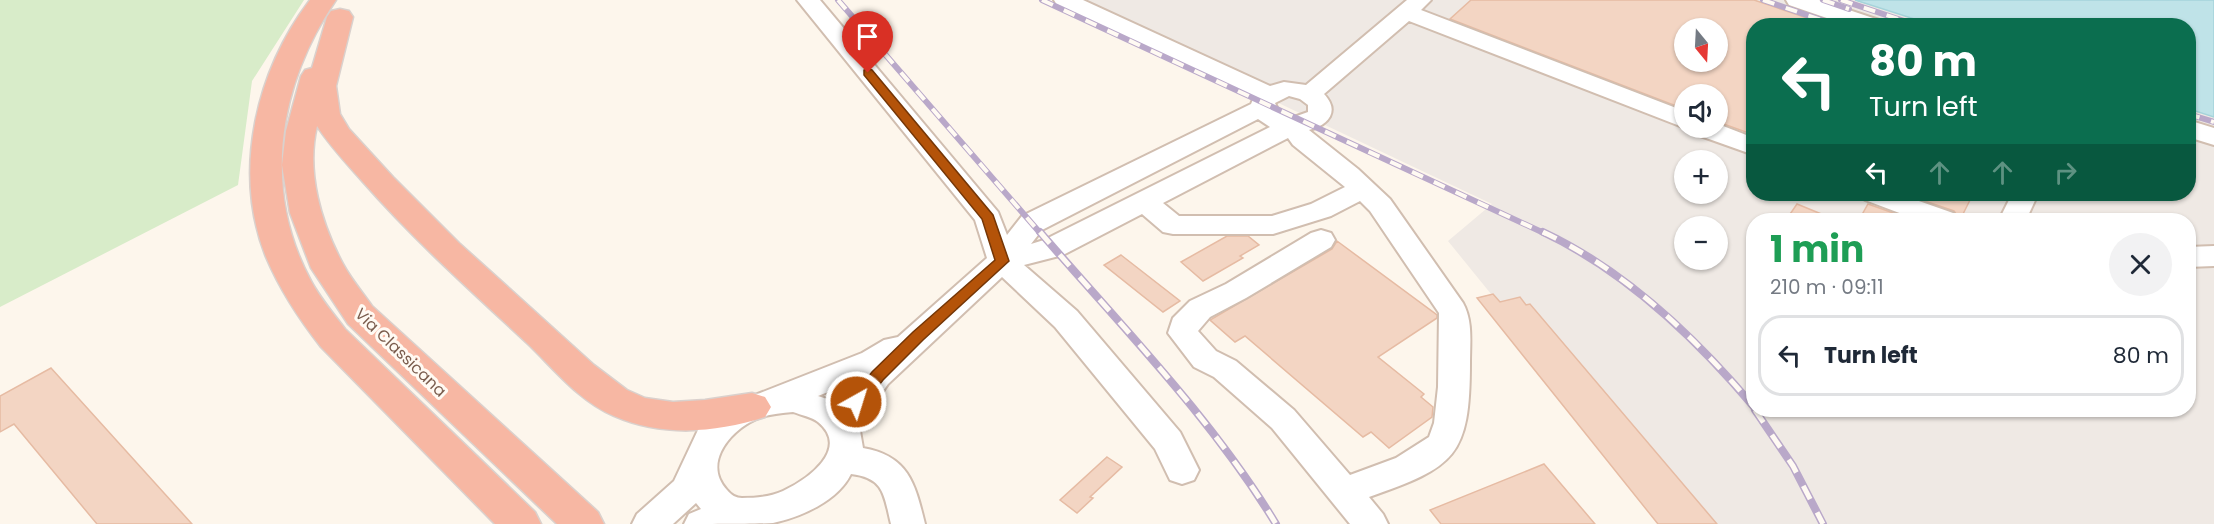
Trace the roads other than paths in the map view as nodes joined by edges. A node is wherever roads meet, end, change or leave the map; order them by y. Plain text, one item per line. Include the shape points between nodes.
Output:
1 (808, 0) edge
2 (1065, 0) edge
3 (1797, 0) edge
4 (1413, 6) edge
5 (328, 7) edge
6 (1850, 18) edge
7 (1310, 94) junction
8 (1265, 101) junction
9 (1674, 116) edge
10 (1293, 125) junction
11 (2196, 131) edge
12 (1728, 137) edge
13 (2214, 137) edge
14 (1746, 144) edge
15 (1364, 188) junction
16 (1893, 201) edge
17 (1145, 202) junction
18 (1924, 213) edge
19 (1321, 240) dead end
20 (2214, 256) edge
21 (2196, 257) edge
22 (1002, 261) junction
23 (918, 336) junction
24 (762, 404) junction
25 (842, 426) junction
26 (700, 466) junction
27 (841, 470) junction
28 (1182, 470) dead end
29 (1345, 491) junction
30 (738, 515) junction
31 (583, 523) edge
32 (521, 524) edge
33 (649, 524) edge
34 (701, 524) edge
35 (818, 524) edge
36 (908, 524) edge
37 (1371, 524) edge

1 - 22 street via 988,218
2 - 8 street
3 - 6 street
4 - 7 street
4 - 9 street
5 - 24 highway via 322,105 330,126 396,201 592,385 626,406 658,416 698,417
5 - 31 highway, Via Classicana via 297,165 306,213 328,268 360,315
5 - 32 highway via 284,70 270,117 263,160 272,230 304,300 333,338
7 - 8 street via 1293,89
7 - 10 street via 1320,104 1320,115 1308,123
8 - 10 street via 1269,118
8 - 22 street via 1032,223
10 - 15 street via 1302,139
10 - 17 street
11 - 13 street
12 - 14 street
15 - 17 street via 1321,210 1273,225 1173,225
15 - 29 street via 1453,311 1453,405 1450,429 1442,446 1416,464
16 - 18 street
17 - 22 street via 1053,248
19 - 29 street via 1200,309 1184,326 1183,333 1205,359 1225,369 1283,419
20 - 21 street
22 - 23 street
22 - 28 street via 1066,319 1168,441
23 - 24 street via 873,361
23 - 25 street via 856,402
24 - 25 street via 794,400 814,404
24 - 26 street via 732,417 716,431
25 - 27 street via 848,441
26 - 30 street via 701,482 708,496
26 - 33 street via 686,491
27 - 30 street via 820,497 798,509 762,518
27 - 35 street via 818,510
27 - 36 street via 879,466 890,474
29 - 37 street
30 - 34 street

